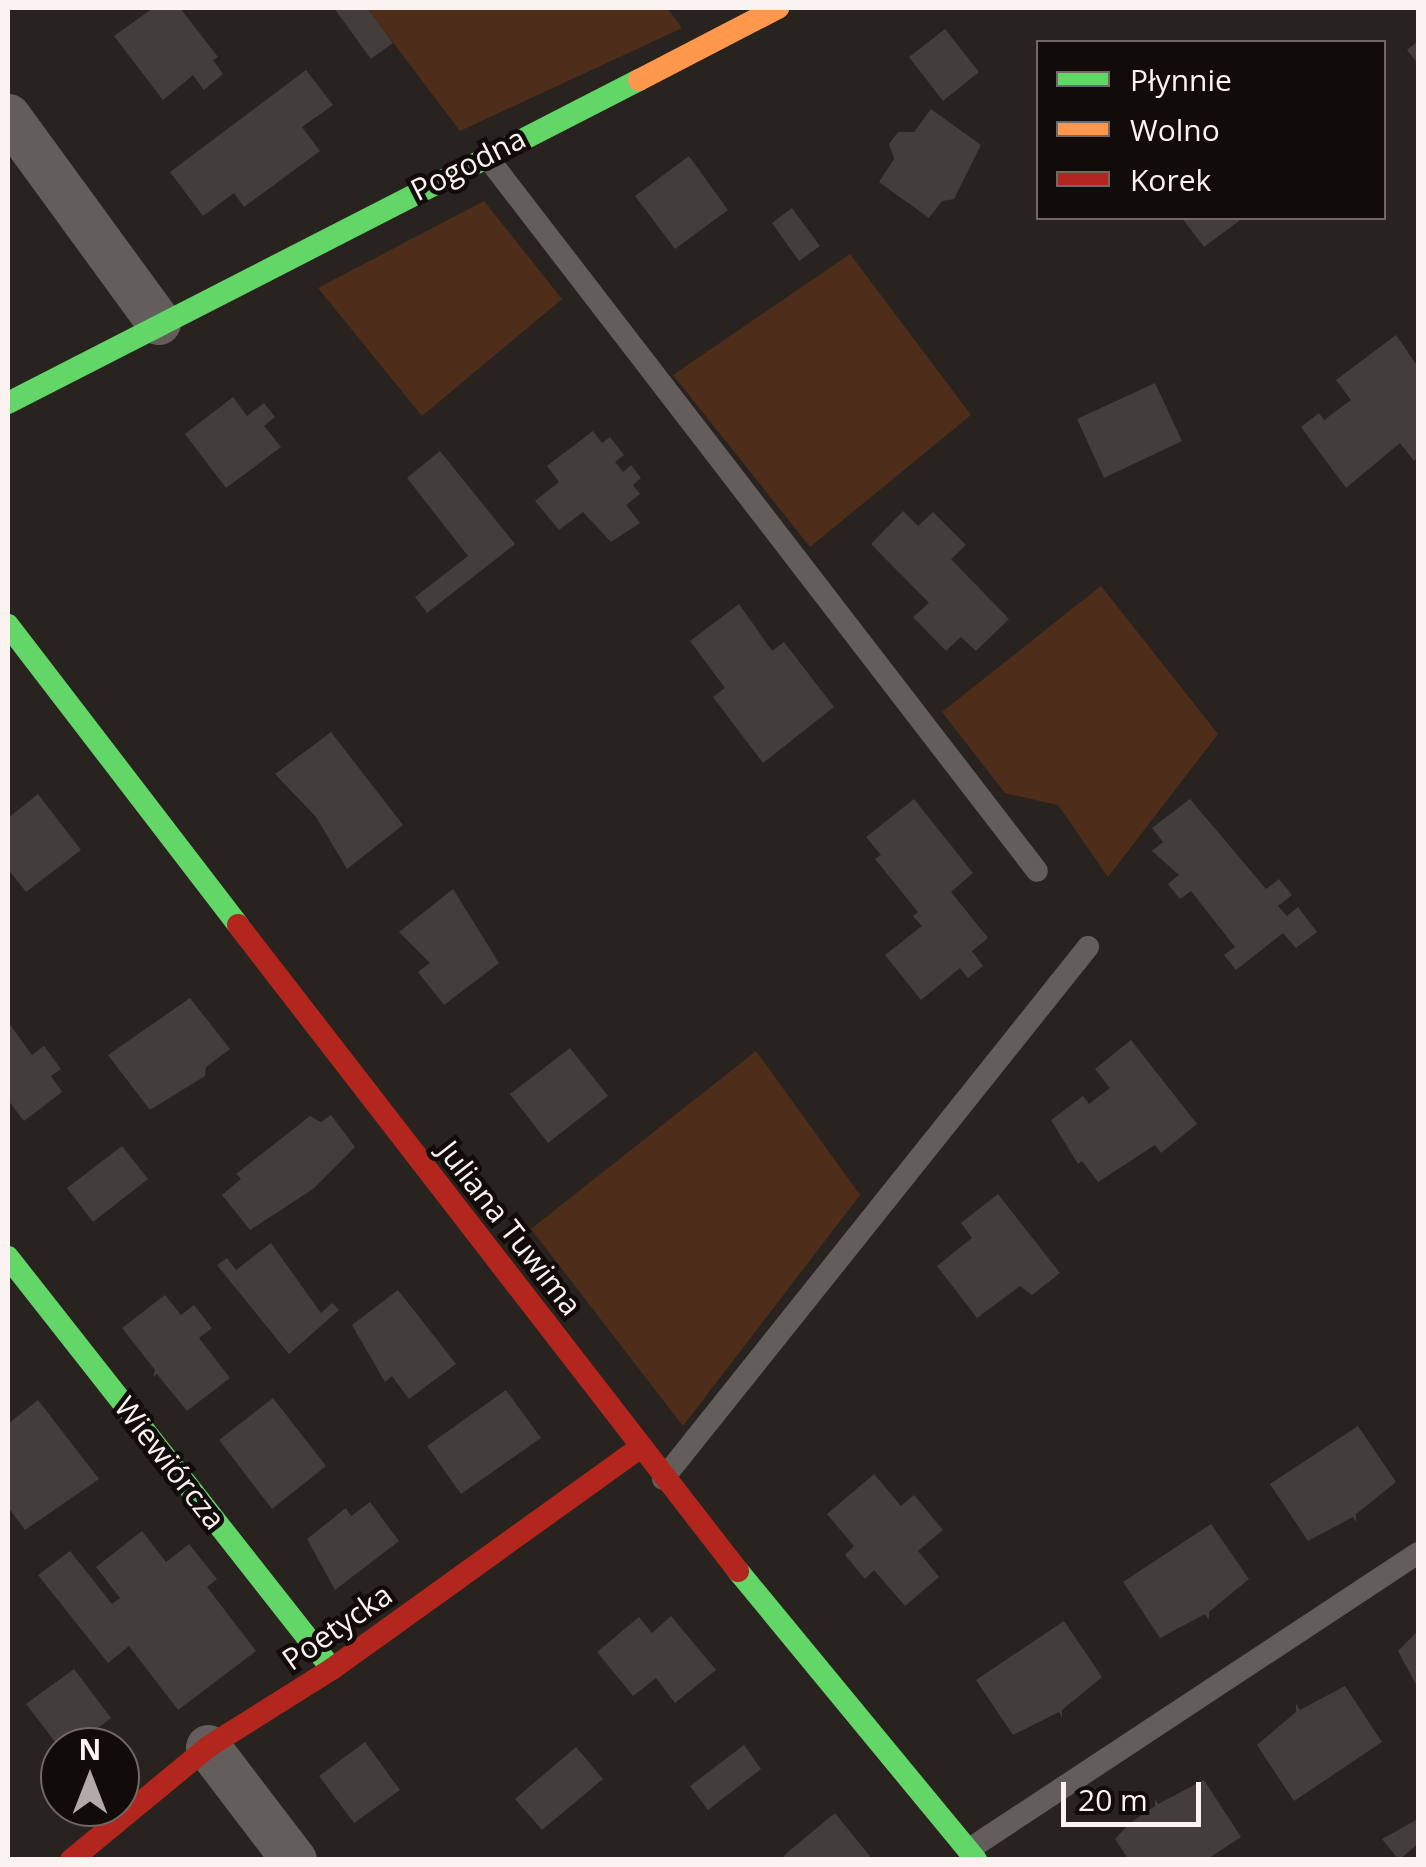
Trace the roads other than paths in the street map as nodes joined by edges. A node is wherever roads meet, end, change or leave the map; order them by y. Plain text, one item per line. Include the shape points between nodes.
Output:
1 (778, 8) edge
2 (8, 116) edge
3 (486, 156) junction
4 (158, 322) junction
5 (8, 403) edge
6 (8, 625) edge
7 (1037, 871) dead end
8 (1088, 947) dead end
9 (8, 1257) edge
10 (640, 1447) junction
11 (663, 1479) junction
12 (1418, 1553) edge
13 (332, 1669) junction
14 (208, 1747) junction
15 (972, 1855) edge
16 (71, 1860) edge
17 (294, 1860) edge

1 - 3 street, Pogodna
2 - 4 street
3 - 4 street, Pogodna
3 - 7 lane
4 - 5 street, Pogodna
6 - 10 street, Juliana Tuwima
8 - 11 lane
9 - 13 street, Wiewiórcza
10 - 11 street, Juliana Tuwima
10 - 13 street, Poetycka
11 - 15 street, Juliana Tuwima
12 - 15 lane
13 - 14 street, Poetycka
14 - 16 street, Poetycka
14 - 17 street

